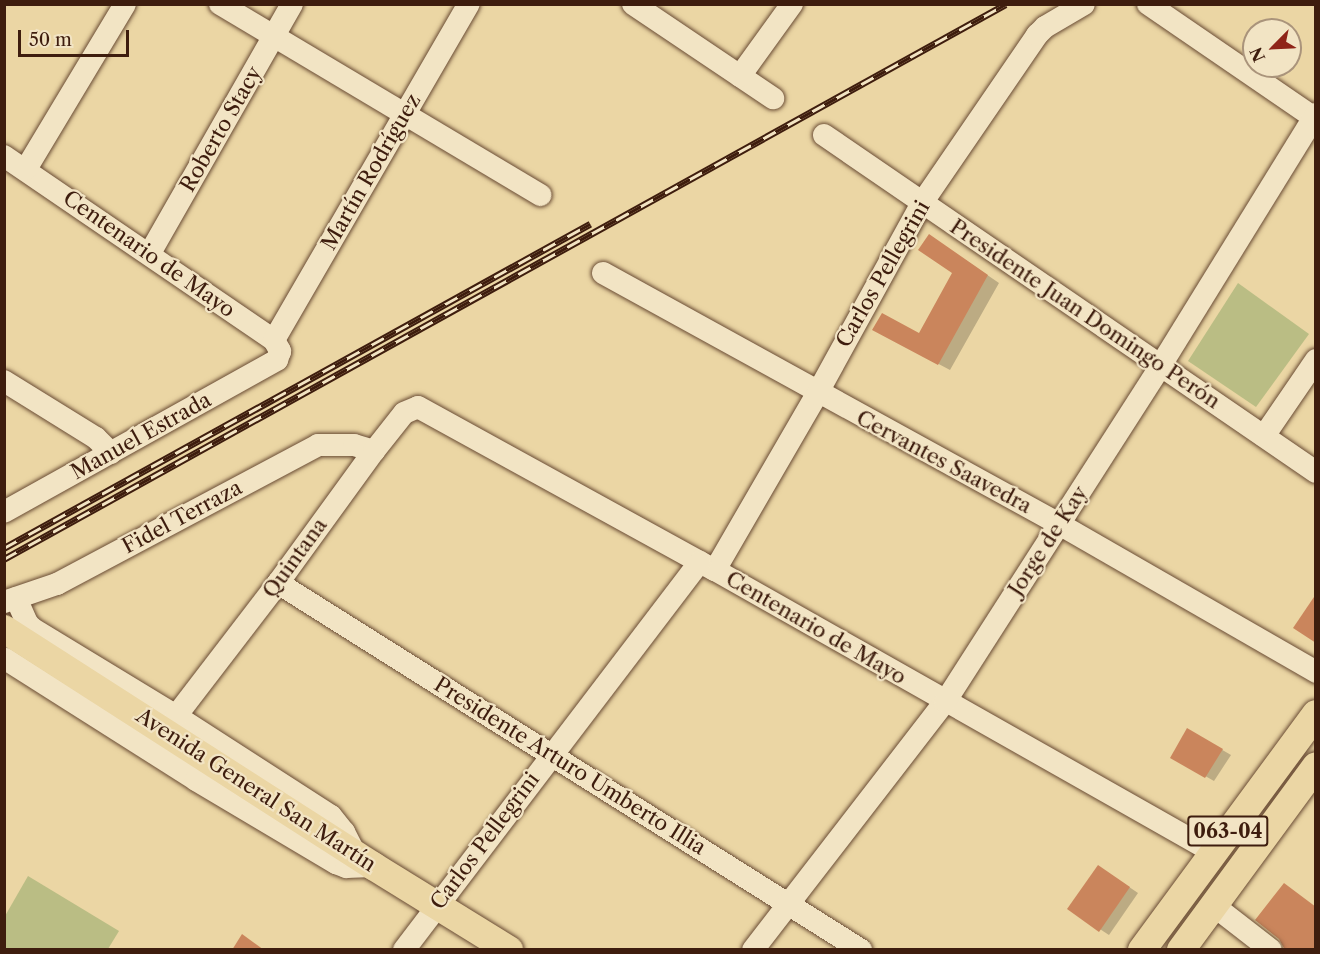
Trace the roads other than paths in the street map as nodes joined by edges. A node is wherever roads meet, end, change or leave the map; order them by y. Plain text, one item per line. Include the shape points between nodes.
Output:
1 (125, 4) edge
2 (220, 4) edge
3 (292, 4) edge
4 (470, 4) edge
5 (633, 4) edge
6 (792, 4) edge
7 (1084, 4) edge
8 (1148, 4) edge
9 (274, 36) junction
10 (740, 76) junction
11 (773, 99) dead end
12 (405, 112) junction
13 (1315, 117) edge
14 (824, 135) dead end
15 (4, 156) edge
16 (26, 169) junction
17 (540, 195) dead end
18 (922, 203) junction
19 (150, 253) junction
20 (603, 273) dead end
21 (275, 350) junction
22 (1316, 360) edge
23 (1161, 365) junction
24 (4, 381) edge
25 (817, 394) junction
26 (418, 406) joint
27 (1264, 436) junction
28 (368, 449) junction
29 (111, 453) junction
30 (1316, 472) edge
31 (4, 512) edge
32 (1059, 524) junction
33 (707, 566) junction
34 (278, 583) junction
35 (10, 600) edge
36 (4, 629) edge
37 (4, 658) edge
38 (1316, 672) edge
39 (945, 702) junction
40 (1316, 714) edge
41 (176, 716) junction
42 (551, 754) junction
43 (1316, 766) edge
44 (1213, 852) junction
45 (364, 860) junction
46 (437, 904) junction
47 (789, 905) junction
48 (1213, 905) junction
49 (404, 950) edge
50 (509, 950) edge
51 (753, 950) edge
52 (861, 950) edge
53 (1142, 950) edge
54 (1181, 950) edge
55 (1271, 950) edge

1 - 16 street
2 - 9 street
3 - 9 street, Roberto Stacy
4 - 12 street, Martín Rodríguez
5 - 10 street
6 - 10 street
7 - 18 street, Carlos Pellegrini via 1037,34
8 - 13 street
9 - 12 street
9 - 19 street, Roberto Stacy
10 - 11 street
12 - 17 street
12 - 21 street, Martín Rodríguez
13 - 23 street, Jorge de Kay
14 - 18 street, Presidente Juan Domingo Perón
15 - 16 street, Centenario de Mayo
16 - 19 street, Centenario de Mayo
18 - 23 street, Presidente Juan Domingo Perón
18 - 25 street, Carlos Pellegrini
19 - 21 street, Centenario de Mayo
20 - 25 street, Cervantes Saavedra
21 - 29 street, Manuel Estrada
22 - 27 street
23 - 27 street, Presidente Juan Domingo Perón
23 - 32 street, Jorge de Kay
24 - 29 street via 96,438
25 - 32 street, Cervantes Saavedra
25 - 33 street, Carlos Pellegrini
26 - 28 street, Quintana via 404,412
26 - 33 street, Centenario de Mayo
27 - 30 street, Presidente Juan Domingo Perón
28 - 34 street, Quintana
28 - 35 street, Fidel Terraza via 318,445 57,584
29 - 31 street, Manuel Estrada
32 - 38 street, Cervantes Saavedra
32 - 39 street, Jorge de Kay
33 - 39 street, Centenario de Mayo
33 - 42 street, Carlos Pellegrini
34 - 41 street, Quintana
34 - 42 street, Presidente Arturo Umberto Illia
35 - 41 street via 33,628
36 - 45 main road, Avenida General San Martín
37 - 45 street via 336,863 346,867
39 - 44 street, Centenario de Mayo
39 - 47 street, Jorge de Kay
40 - 44 main road, 063-04
41 - 45 street via 331,816
42 - 46 street, Carlos Pellegrini
42 - 47 street, Presidente Arturo Umberto Illia
43 - 48 main road, 063-04
44 - 53 main road, 063-04
45 - 46 main road, Avenida General San Martín
46 - 49 street, Carlos Pellegrini
46 - 50 main road, Avenida General San Martín
47 - 51 street, Jorge de Kay
47 - 52 street, Presidente Arturo Umberto Illia
48 - 54 main road, 063-04
48 - 55 street

